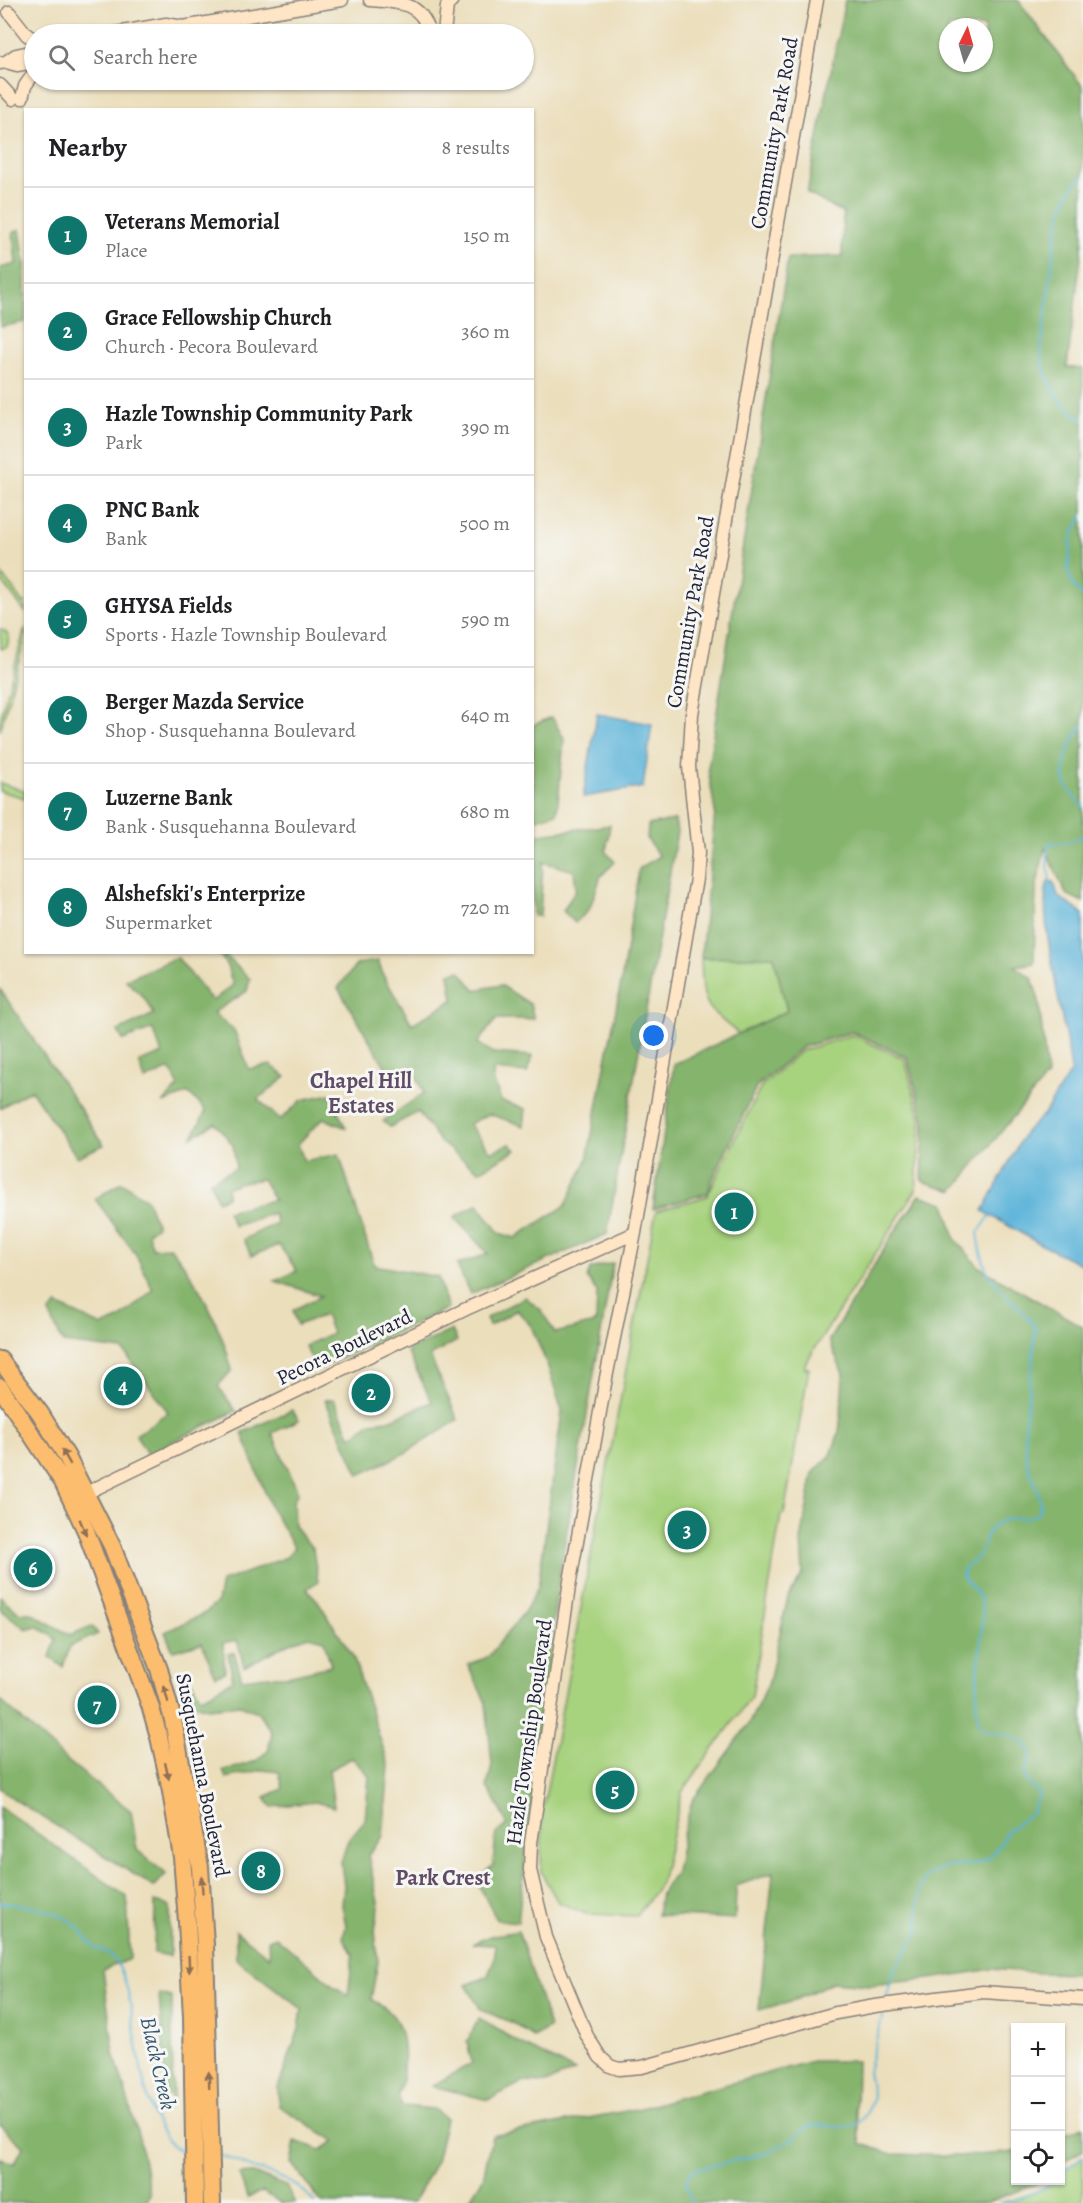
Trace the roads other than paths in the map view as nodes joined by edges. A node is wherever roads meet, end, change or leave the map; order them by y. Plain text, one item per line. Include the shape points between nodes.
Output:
1 (342, 0) edge
2 (370, 0) edge
3 (452, 0) edge
4 (817, 0) edge
5 (9, 12) dead end
6 (201, 24) edge
7 (427, 24) edge
8 (445, 24) edge
9 (24, 31) edge
10 (24, 53) edge
11 (3, 63) edge
12 (24, 64) edge
13 (0, 85) edge
14 (24, 88) edge
15 (635, 1233) junction
16 (0, 1360) edge
17 (0, 1387) edge
18 (79, 1497) junction
19 (1083, 1999) edge
20 (202, 2137) junction
21 (195, 2203) edge
22 (212, 2203) edge

1 - 6 street
2 - 7 street via 395,2 417,10
3 - 8 street via 447,6
4 - 15 street, Community Park Road via 692,714 689,767 698,853 696,879
5 - 9 street
10 - 11 street
11 - 12 street
13 - 14 street via 17,99
15 - 18 street, Pecora Boulevard via 466,1309
15 - 19 street, Hazle Township Boulevard via 571,1575 531,1843 530,1870 546,1937 587,2036 610,2066 629,2069 875,2006 983,1992
18 -> 16 highway, Susquehanna Boulevard via 40,1413
17 - 18 highway, Susquehanna Boulevard via 63,1482
18 - 20 highway, Susquehanna Boulevard via 86,1531 150,1705 170,1786 182,1857
20 - 21 highway, Susquehanna Boulevard via 194,2165
20 - 22 highway, Susquehanna Boulevard via 212,2170

